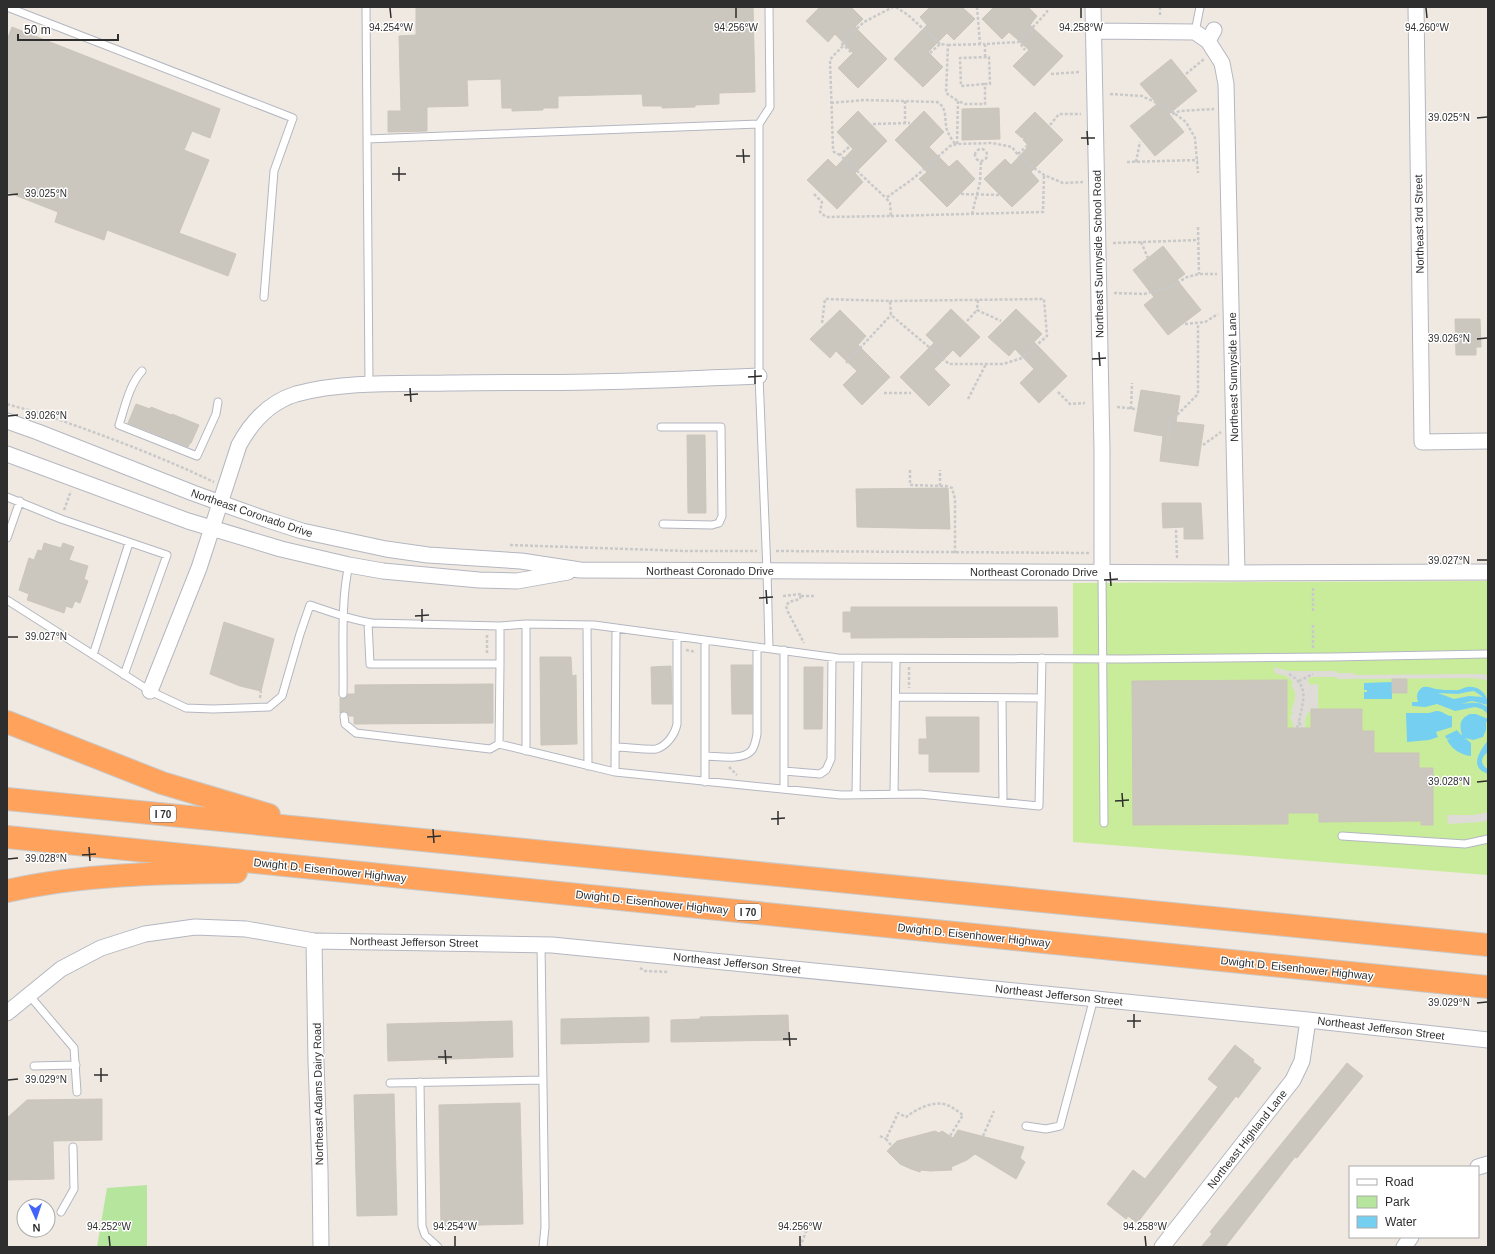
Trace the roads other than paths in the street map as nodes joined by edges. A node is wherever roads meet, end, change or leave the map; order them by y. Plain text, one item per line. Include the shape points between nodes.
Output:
1 (7, 7) edge
2 (366, 7) edge
3 (769, 7) edge
4 (1093, 7) edge
5 (1200, 7) edge
6 (1416, 7) edge
7 (1094, 31) junction
8 (1194, 32) junction
9 (759, 124) junction
10 (367, 139) junction
11 (264, 298) dead end
12 (142, 371) dead end
13 (759, 376) junction
14 (369, 384) junction
15 (218, 402) dead end
16 (7, 421) edge
17 (661, 428) dead end
18 (1488, 441) edge
19 (7, 454) edge
20 (7, 497) edge
21 (20, 501) junction
22 (221, 502) junction
23 (663, 524) dead end
24 (211, 528) junction
25 (7, 538) edge
26 (129, 543) junction
27 (349, 565) junction
28 (580, 570) junction
29 (768, 571) junction
30 (1102, 572) junction
31 (1488, 572) edge
32 (1237, 573) junction
33 (7, 600) edge
34 (344, 616) junction
35 (368, 623) junction
36 (526, 624) junction
37 (587, 625) junction
38 (500, 626) junction
39 (616, 628) junction
40 (677, 636) junction
41 (705, 640) junction
42 (757, 647) junction
43 (769, 648) junction
44 (784, 650) junction
45 (1488, 654) edge
46 (93, 655) junction
47 (832, 657) junction
48 (858, 658) junction
49 (1042, 658) junction
50 (896, 659) junction
51 (1103, 659) junction
52 (500, 664) junction
53 (124, 674) junction
54 (150, 691) junction
55 (343, 694) dead end
56 (896, 697) junction
57 (1002, 698) junction
58 (1041, 698) junction
59 (344, 716) dead end
60 (7, 722) edge
61 (499, 744) junction
62 (615, 747) junction
63 (526, 751) junction
64 (705, 756) junction
65 (588, 766) junction
66 (784, 771) junction
67 (614, 772) junction
68 (705, 782) junction
69 (784, 789) junction
70 (894, 794) junction
71 (856, 795) junction
72 (7, 799) edge
73 (1003, 802) junction
74 (1104, 823) dead end
75 (318, 830) junction
76 (1342, 836) dead end
77 (7, 837) edge
78 (1488, 839) edge
79 (348, 872) junction
80 (7, 891) edge
81 (314, 941) junction
82 (540, 944) junction
83 (1488, 945) edge
84 (1488, 987) edge
85 (30, 995) junction
86 (1094, 998) junction
87 (7, 1013) edge
88 (1308, 1020) junction
89 (1488, 1040) edge
90 (34, 1066) dead end
91 (76, 1066) junction
92 (543, 1080) junction
93 (420, 1082) junction
94 (390, 1083) dead end
95 (77, 1092) dead end
96 (1026, 1126) dead end
97 (73, 1147) dead end
98 (61, 1212) dead end
99 (1410, 1238) edge
100 (320, 1247) edge
101 (438, 1247) edge
102 (543, 1247) edge
103 (1162, 1247) edge
104 (1404, 1247) edge

1 - 11 lane via 293,118 274,171
2 - 10 lane
3 - 9 lane via 770,107
4 - 7 street, Northeast Sunnyside School Road
5 - 8 lane
6 - 18 street, Northeast 3rd Street via 1422,442
7 - 8 street
7 - 30 street, Northeast Sunnyside School Road
8 - 32 street, Northeast Sunnyside Lane via 1211,36 1222,63 1226,84
9 - 10 lane
9 - 13 lane
10 - 14 lane
12 - 15 lane via 137,377 119,425 126,428 197,456 216,414
13 - 14 street via 589,382
13 - 29 lane
14 - 22 street via 296,394 278,401 263,412 249,428 240,445
16 - 22 street, Northeast Coronado Drive
17 - 23 lane via 721,427 722,516 719,523
19 - 24 street, Northeast Coronado Drive
20 - 21 lane
21 - 25 lane
21 - 26 lane via 60,519
22 - 24 street
22 - 28 street, Northeast Coronado Drive via 302,531 363,545 428,554 521,561
24 - 27 street, Northeast Coronado Drive via 281,549
24 - 54 street via 199,568
26 - 46 lane
26 - 53 lane via 167,554
27 - 28 street, Northeast Coronado Drive via 426,576 517,581
27 - 34 lane
28 - 29 street, Northeast Coronado Drive
29 - 30 street, Northeast Coronado Drive
29 - 43 lane
30 - 32 street, Northeast Coronado Drive
30 - 51 lane
31 - 32 street, Northeast Coronado Drive
33 - 46 lane
34 - 35 lane
34 - 54 lane via 310,605 282,696 269,707 213,710 186,708
34 - 55 lane
35 - 38 lane
35 - 52 lane via 370,664
36 - 37 lane
36 - 38 lane
36 - 63 lane
37 - 39 lane
37 - 65 lane
38 - 52 lane
39 - 40 lane
39 - 62 lane
40 - 41 lane
40 - 62 lane via 675,732 666,743 656,749
41 - 42 lane
41 - 64 lane
42 - 43 lane
42 - 64 lane via 757,734 751,751 740,757
43 - 44 lane
44 - 47 lane
44 - 66 lane
45 - 51 lane
46 - 53 lane
47 - 48 lane
47 - 66 lane via 831,759 826,770 820,774
48 - 50 lane
48 - 71 lane
49 - 50 lane
49 - 51 lane
49 - 58 lane
50 - 56 lane
51 - 74 lane
52 - 61 lane
53 - 54 lane
56 - 57 lane
56 - 70 lane
57 - 58 lane
57 - 73 lane
58 - 73 lane via 1039,806
59 - 61 lane via 345,724 356,733 490,749
60 - 75 highway via 162,783
61 - 63 lane
62 - 67 lane
63 - 65 lane
64 - 68 lane
65 - 67 lane
66 - 69 lane
67 - 68 lane
68 - 69 lane
69 - 71 lane
70 - 71 lane
70 - 73 lane
72 - 75 highway, I 70
75 - 83 highway, I 70
76 - 78 lane via 1465,844
77 - 79 highway, Dwight D. Eisenhower Highway / I 70
79 - 80 highway via 98,876
79 - 84 highway, Dwight D. Eisenhower Highway / I 70
81 - 82 street, Northeast Jefferson Street
81 - 85 street, Northeast Jefferson Street via 246,929 195,927 145,934 101,948 61,969
81 - 100 street, Northeast Adams Dairy Road
82 - 86 street, Northeast Jefferson Street
82 - 92 lane
85 - 87 street, Northeast Jefferson Street
85 - 91 lane via 74,1048
86 - 88 street, Northeast Jefferson Street
86 - 96 lane via 1060,1126 1046,1129
88 - 89 street, Northeast Jefferson Street
88 - 103 street, Northeast Highland Lane via 1302,1061 1293,1080
90 - 91 lane
91 - 95 lane
92 - 93 lane
92 - 102 lane via 546,1227
93 - 94 lane
93 - 101 lane via 422,1226 425,1235
97 - 98 lane via 74,1189
99 - 104 street

